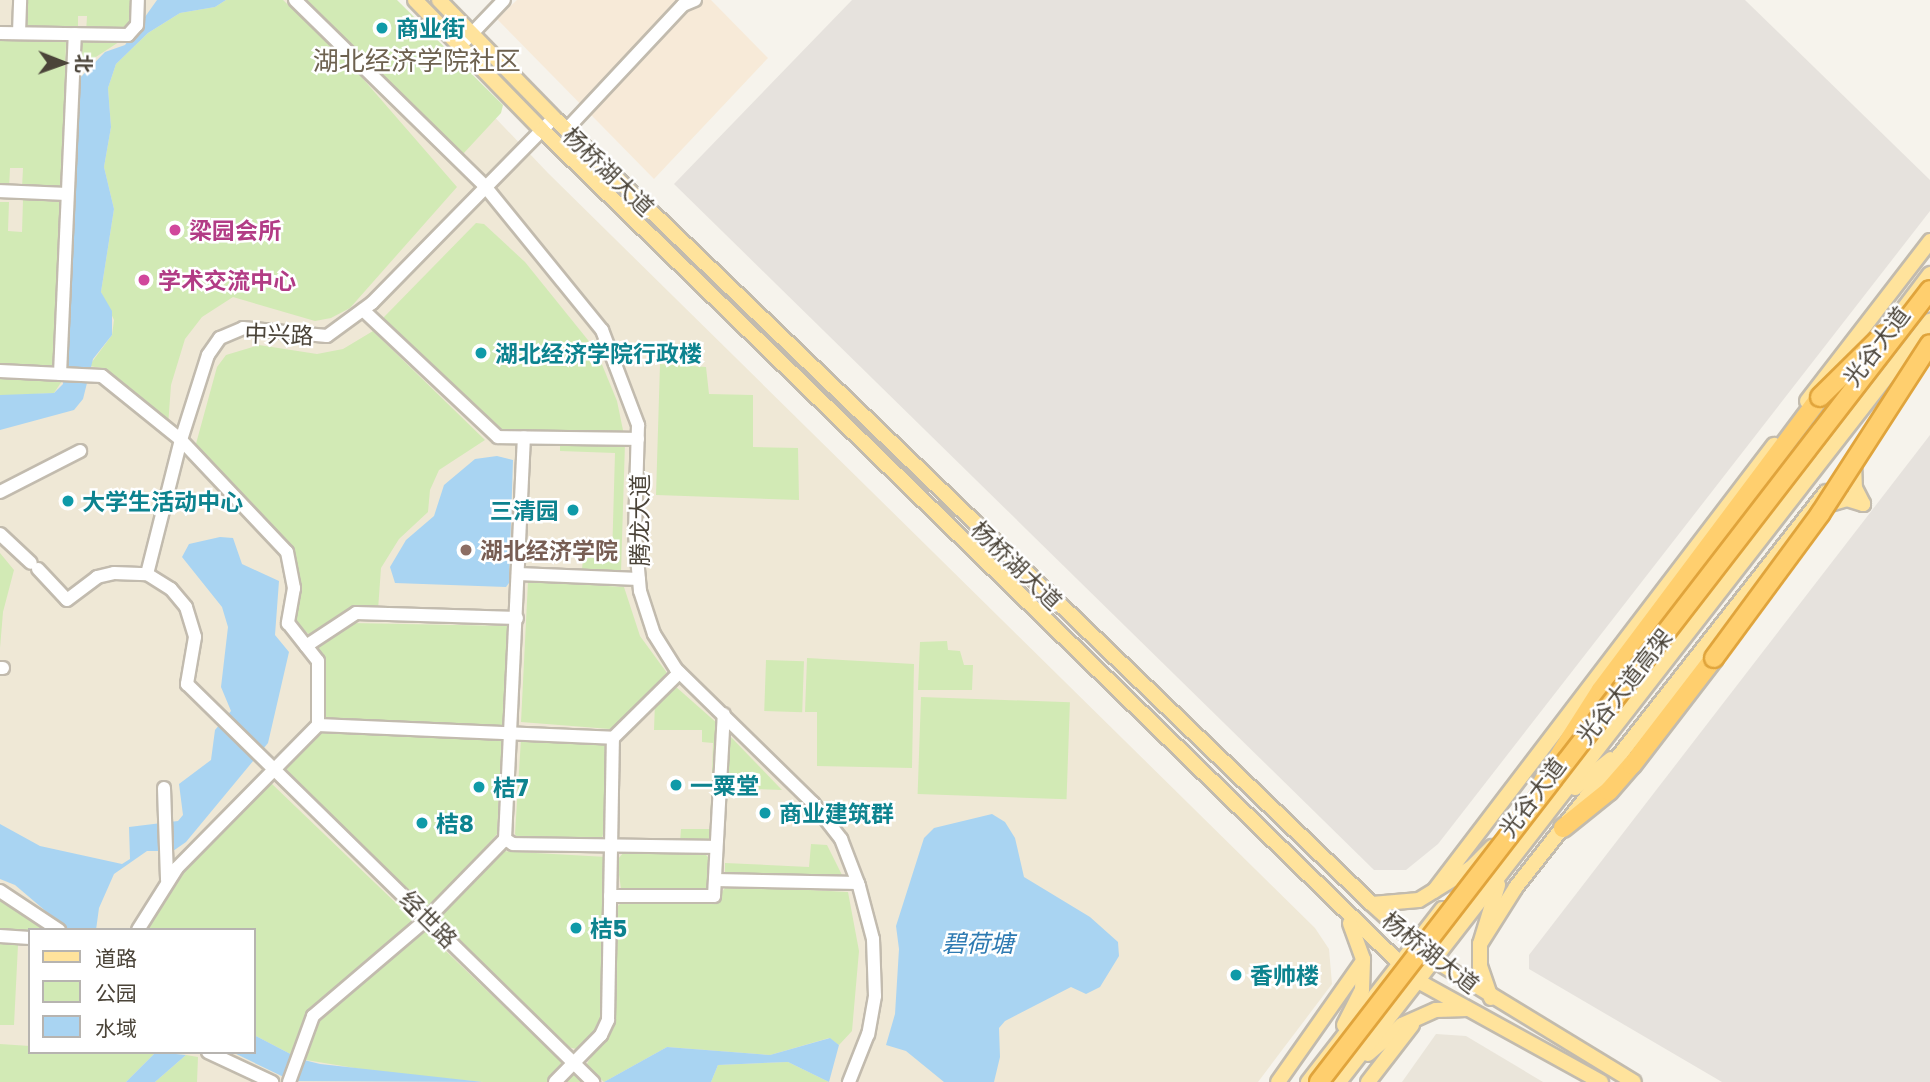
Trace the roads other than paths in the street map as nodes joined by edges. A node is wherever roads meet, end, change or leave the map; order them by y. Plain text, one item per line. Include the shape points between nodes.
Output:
1 (20, 0) edge
2 (138, 0) edge
3 (295, 0) edge
4 (415, 0) edge
5 (439, 0) edge
6 (504, 0) edge
7 (695, 0) edge
8 (0, 33) edge
9 (19, 33) junction
10 (472, 33) junction
11 (75, 34) junction
12 (461, 46) junction
13 (554, 118) junction
14 (566, 130) junction
15 (542, 131) junction
16 (484, 186) junction
17 (0, 191) edge
18 (67, 194) junction
19 (1930, 241) edge
20 (1930, 274) edge
21 (1930, 289) edge
22 (1930, 305) edge
23 (363, 310) junction
24 (1930, 321) edge
25 (1930, 330) edge
26 (1930, 344) edge
27 (1930, 356) edge
28 (0, 372) edge
29 (62, 374) junction
30 (1881, 421) junction
31 (524, 437) junction
32 (638, 439) junction
33 (181, 440) junction
34 (80, 451) dead end
35 (1857, 452) junction
36 (0, 492) edge
37 (1805, 519) junction
38 (0, 534) edge
39 (147, 574) junction
40 (518, 574) junction
41 (639, 579) junction
42 (517, 618) junction
43 (306, 646) junction
44 (679, 673) junction
45 (724, 714) junction
46 (318, 725) junction
47 (512, 734) junction
48 (1637, 736) junction
49 (614, 738) junction
50 (275, 768) junction
51 (1541, 784) junction
52 (164, 788) dead end
53 (1553, 807) junction
54 (1563, 828) junction
55 (505, 839) junction
56 (1496, 844) junction
57 (611, 845) junction
58 (716, 847) junction
59 (1503, 871) junction
60 (167, 880) junction
61 (715, 880) junction
62 (858, 883) junction
63 (0, 891) edge
64 (1434, 891) junction
65 (610, 896) junction
66 (1338, 904) junction
67 (1372, 904) junction
68 (428, 918) junction
69 (56, 928) edge
70 (139, 928) edge
71 (0, 936) edge
72 (28, 938) edge
73 (1414, 943) junction
74 (1480, 944) junction
75 (1363, 959) junction
76 (1434, 960) junction
77 (1399, 964) junction
78 (1418, 981) junction
79 (1491, 998) junction
80 (1483, 1014) junction
81 (1417, 1018) junction
82 (212, 1054) edge
83 (1328, 1056) junction
84 (575, 1063) junction
85 (1337, 1080) edge
86 (272, 1082) edge
87 (289, 1082) edge
88 (555, 1082) edge
89 (593, 1082) edge
90 (849, 1082) edge
91 (1278, 1082) edge
92 (1308, 1082) edge
93 (1319, 1082) edge
94 (1368, 1082) edge
95 (1601, 1082) edge
96 (1634, 1082) edge

1 - 9 street
2 - 11 street via 137,25 128,35
3 - 16 street, 腾龙大道
4 - 12 main road, 杨桥湖大道
5 - 10 main road, 杨桥湖大道
6 - 10 street
7 - 14 street via 683,5
8 - 9 street
9 - 11 street
10 - 12 street
10 - 13 main road, 杨桥湖大道
11 - 18 street
12 - 15 main road, 杨桥湖大道
13 - 14 main road, 杨桥湖大道
13 - 15 street, 中兴路
14 - 67 main road, 杨桥湖大道
15 - 16 street, 中兴路
15 - 66 main road, 杨桥湖大道
16 - 23 street, 中兴路
16 - 32 street, 腾龙大道 via 602,330 638,425
17 - 18 street
18 - 29 street
19 - 64 main road via 1536,751
20 - 51 main road, 光谷大道
21 - 51 highway, bridge via 1820,397 1601,690
21 - 93 highway, 光谷大道高架, bridge
22 - 85 highway, 光谷大道高架
23 - 31 street via 498,437
23 - 33 street, 中兴路 via 327,336 243,328 220,338 208,355
24 - 53 main road, 光谷大道
25 - 30 main road
26 - 54 highway, bridge via 1819,514 1633,765
27 - 30 main road
28 - 29 street
29 - 33 street via 105,378
30 - 35 main road
31 - 32 street
31 - 40 street
32 - 41 street, 腾龙大道 via 635,535
33 - 39 street, 中兴路
33 - 43 street via 287,552 294,588 288,623
34 - 36 street
35 - 37 main road
35 - 37 main road via 1852,473 1863,504 1847,499 1830,502
37 - 48 main road
38 - 39 street via 67,600 97,577
39 - 50 street, 经世路 via 186,607 195,637 187,684
40 - 41 street
40 - 42 street
41 - 44 street, 腾龙大道 via 654,634
42 - 43 street via 356,613
42 - 47 street
43 - 46 street via 318,661
44 - 45 street, 腾龙大道
44 - 49 street
45 - 58 street
45 - 62 street, 腾龙大道 via 813,803 841,839
46 - 47 street
46 - 50 street
47 - 49 street
47 - 55 street
48 - 53 main road
48 - 54 main road
49 - 57 street
50 - 60 street
50 - 68 street, 经世路
51 - 56 main road, 光谷大道
52 - 60 street
53 - 59 main road, 光谷大道
54 - 74 main road via 1516,887
55 - 57 street via 513,844
55 - 68 street
56 - 64 main road via 1471,868
56 - 73 main road, 光谷大道
57 - 58 street
57 - 65 street
58 - 61 street
59 - 74 main road
59 - 76 main road, 光谷大道
60 - 70 street
61 - 62 street
61 - 65 street via 715,896
62 - 90 street, 腾龙大道 via 873,939 875,996 868,1034
63 - 69 street
64 - 67 main road via 1419,900
65 - 84 street via 608,1020 601,1035
66 - 75 main road via 1358,937
66 - 77 main road, 杨桥湖大道
67 - 73 main road, 杨桥湖大道
68 - 84 street, 经世路
68 - 87 street via 313,1016
71 - 72 street
73 - 76 main road, 杨桥湖大道
73 - 77 main road, 光谷大道
74 - 79 main road via 1480,965
75 - 83 main road via 1362,990
75 - 91 main road
76 - 78 main road, 光谷大道
76 - 79 main road, 杨桥湖大道
77 - 78 main road, 杨桥湖大道
77 - 83 main road, 光谷大道
78 - 80 main road, 杨桥湖大道
78 - 85 main road, 光谷大道
79 - 96 main road, 杨桥湖大道
80 - 81 main road via 1460,1007
80 - 95 main road, 杨桥湖大道
81 - 85 main road via 1402,1025
81 - 94 main road
82 - 86 street
83 - 92 main road, 光谷大道
84 - 88 street
84 - 89 street, 经世路

